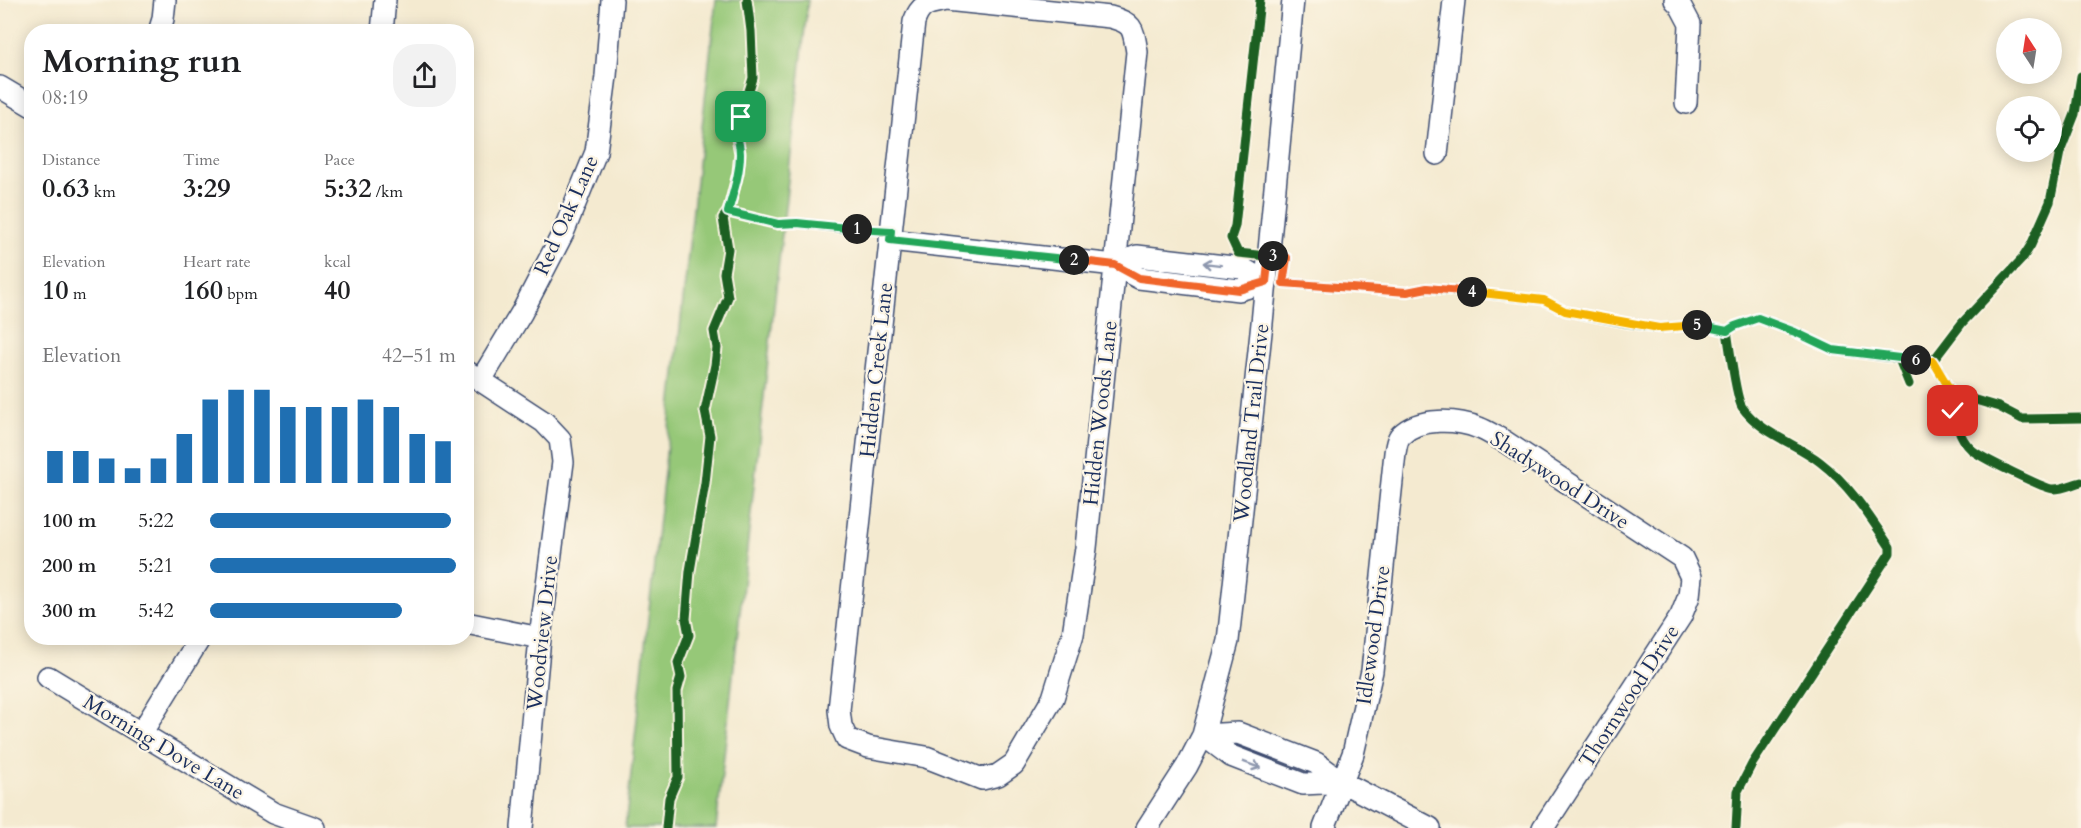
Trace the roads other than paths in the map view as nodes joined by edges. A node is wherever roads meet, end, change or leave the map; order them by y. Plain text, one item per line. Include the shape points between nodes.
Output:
1 (165, 0) edge
2 (385, 0) edge
3 (612, 0) edge
4 (1293, 0) edge
5 (1454, 0) edge
6 (1674, 0) edge
7 (925, 4) joint
8 (161, 24) edge
9 (383, 24) edge
10 (0, 87) edge
11 (24, 101) edge
12 (1686, 103) dead end
13 (1437, 154) dead end
14 (890, 240) junction
15 (1115, 265) junction
16 (1266, 282) junction
17 (474, 376) edge
18 (1400, 436) joint
19 (1682, 558) joint
20 (474, 625) edge
21 (540, 638) junction
22 (196, 645) edge
23 (48, 677) dead end
24 (142, 732) junction
25 (1203, 735) junction
26 (998, 775) joint
27 (1342, 782) junction
28 (315, 828) edge
29 (522, 828) edge
30 (1147, 828) edge
31 (1324, 828) edge
32 (1430, 828) edge
33 (1543, 828) edge

1 - 8 street
2 - 9 street
3 - 17 street, Red Oak Lane via 596,152 563,233 522,312
4 - 16 street, Woodland Trail Drive
5 - 13 street
6 - 12 street via 1690,24
7 - 14 street, Hidden Creek Lane via 914,22
7 - 15 street, Hidden Woods Lane via 946,0 1110,17 1125,21 1132,29 1137,52
10 - 11 street
14 - 15 street
14 - 26 street, Hidden Creek Lane via 839,710 841,726 847,739 868,747 926,757 981,779
15 - 16 street via 1139,278 1239,290
15 - 26 street, Hidden Woods Lane via 1086,548 1073,634 1053,698 1014,764
16 - 25 street, Woodland Trail Drive via 1228,641
17 - 21 street, Woodview Drive via 544,422 560,439 563,462
18 - 19 street, Shadywood Drive via 1415,425 1430,422 1478,427
18 - 27 street, Idlewood Drive via 1372,671 1353,754
19 - 33 street, Thornwood Drive via 1691,577 1681,616
20 - 21 street
21 - 29 street, Woodview Drive
22 - 24 street
23 - 24 street, Morning Dove Lane
24 - 28 street, Morning Dove Lane via 273,813
25 - 27 street via 1230,756 1304,784
25 - 30 street, Woodland Trail Drive
27 - 31 street, Idlewood Drive
27 - 32 street

